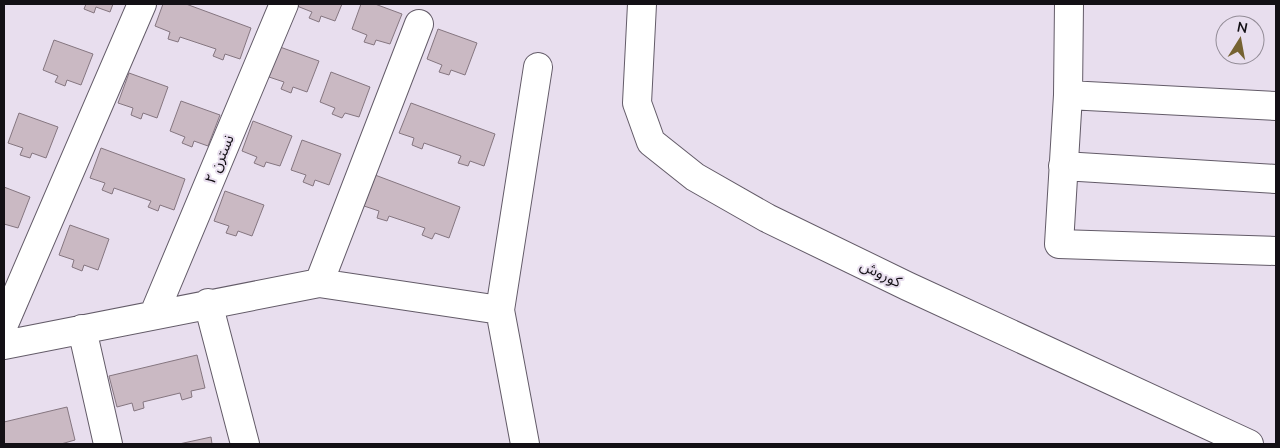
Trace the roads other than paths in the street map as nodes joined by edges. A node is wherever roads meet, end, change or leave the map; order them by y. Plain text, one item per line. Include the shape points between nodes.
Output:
1 (142, 4) edge
2 (284, 4) edge
3 (642, 4) edge
4 (1069, 4) edge
5 (419, 24) dead end
6 (538, 67) dead end
7 (1068, 95) junction
8 (1276, 106) edge
9 (1063, 166) junction
10 (1276, 179) edge
11 (1276, 251) edge
12 (319, 283) junction
13 (208, 304) junction
14 (500, 310) junction
15 (154, 314) junction
16 (4, 324) edge
17 (82, 329) junction
18 (4, 344) edge
19 (108, 444) edge
20 (245, 444) edge
21 (525, 444) edge
22 (1249, 444) edge

1 - 16 street
2 - 15 street, نسترن ۲
3 - 22 street, کوروش via 637,103 651,142 696,177 767,218 907,286
4 - 7 street
5 - 12 street
6 - 14 street
7 - 8 street
7 - 9 street
9 - 10 street
9 - 11 street via 1059,244
12 - 13 street
12 - 14 street
13 - 15 street
13 - 20 street
14 - 21 street
15 - 17 street
17 - 18 street
17 - 19 street

